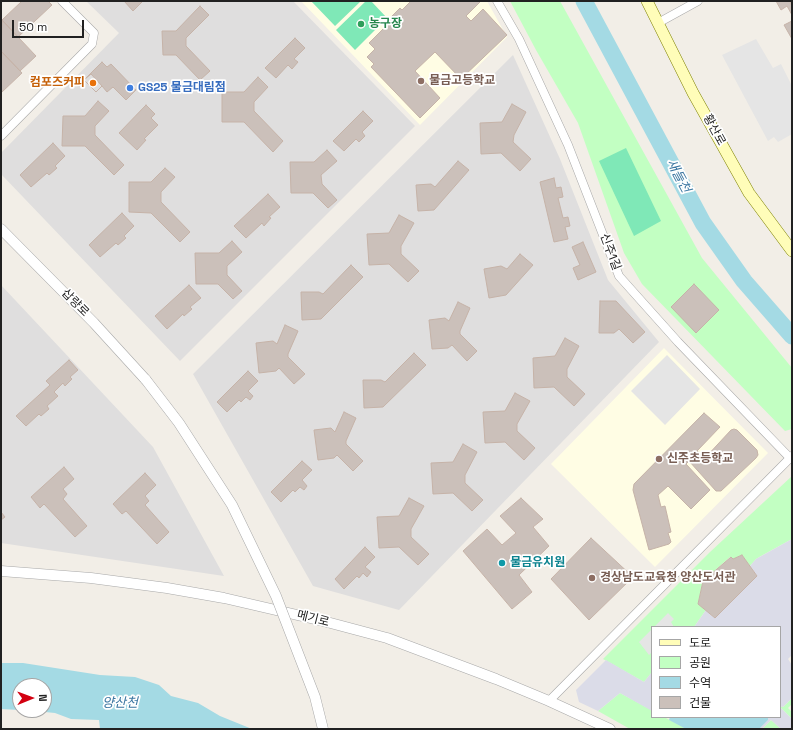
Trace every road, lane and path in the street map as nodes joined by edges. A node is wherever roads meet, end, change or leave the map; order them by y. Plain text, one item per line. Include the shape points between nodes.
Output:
1 (62, 1) edge
2 (497, 1) edge
3 (647, 1) edge
4 (698, 1) edge
5 (658, 23) junction
6 (1, 136) edge
7 (1, 228) edge
8 (792, 251) edge
9 (791, 457) edge
10 (1, 571) edge
11 (549, 700) junction
12 (323, 729) edge
13 (610, 729) edge

1 - 6 street via 94,33 92,44
2 - 9 street, 신주1길 via 519,39 568,145 619,276 678,342
3 - 5 main road, 황산로
4 - 5 street
5 - 8 main road, 황산로 via 693,93 749,193
7 - 12 street, 삽량로, bridge via 146,380 179,423 232,505 276,596 315,697
9 - 11 street
10 - 11 street, 메기로 via 91,578 167,588 224,598 318,620 387,638
11 - 13 street, 메기로

